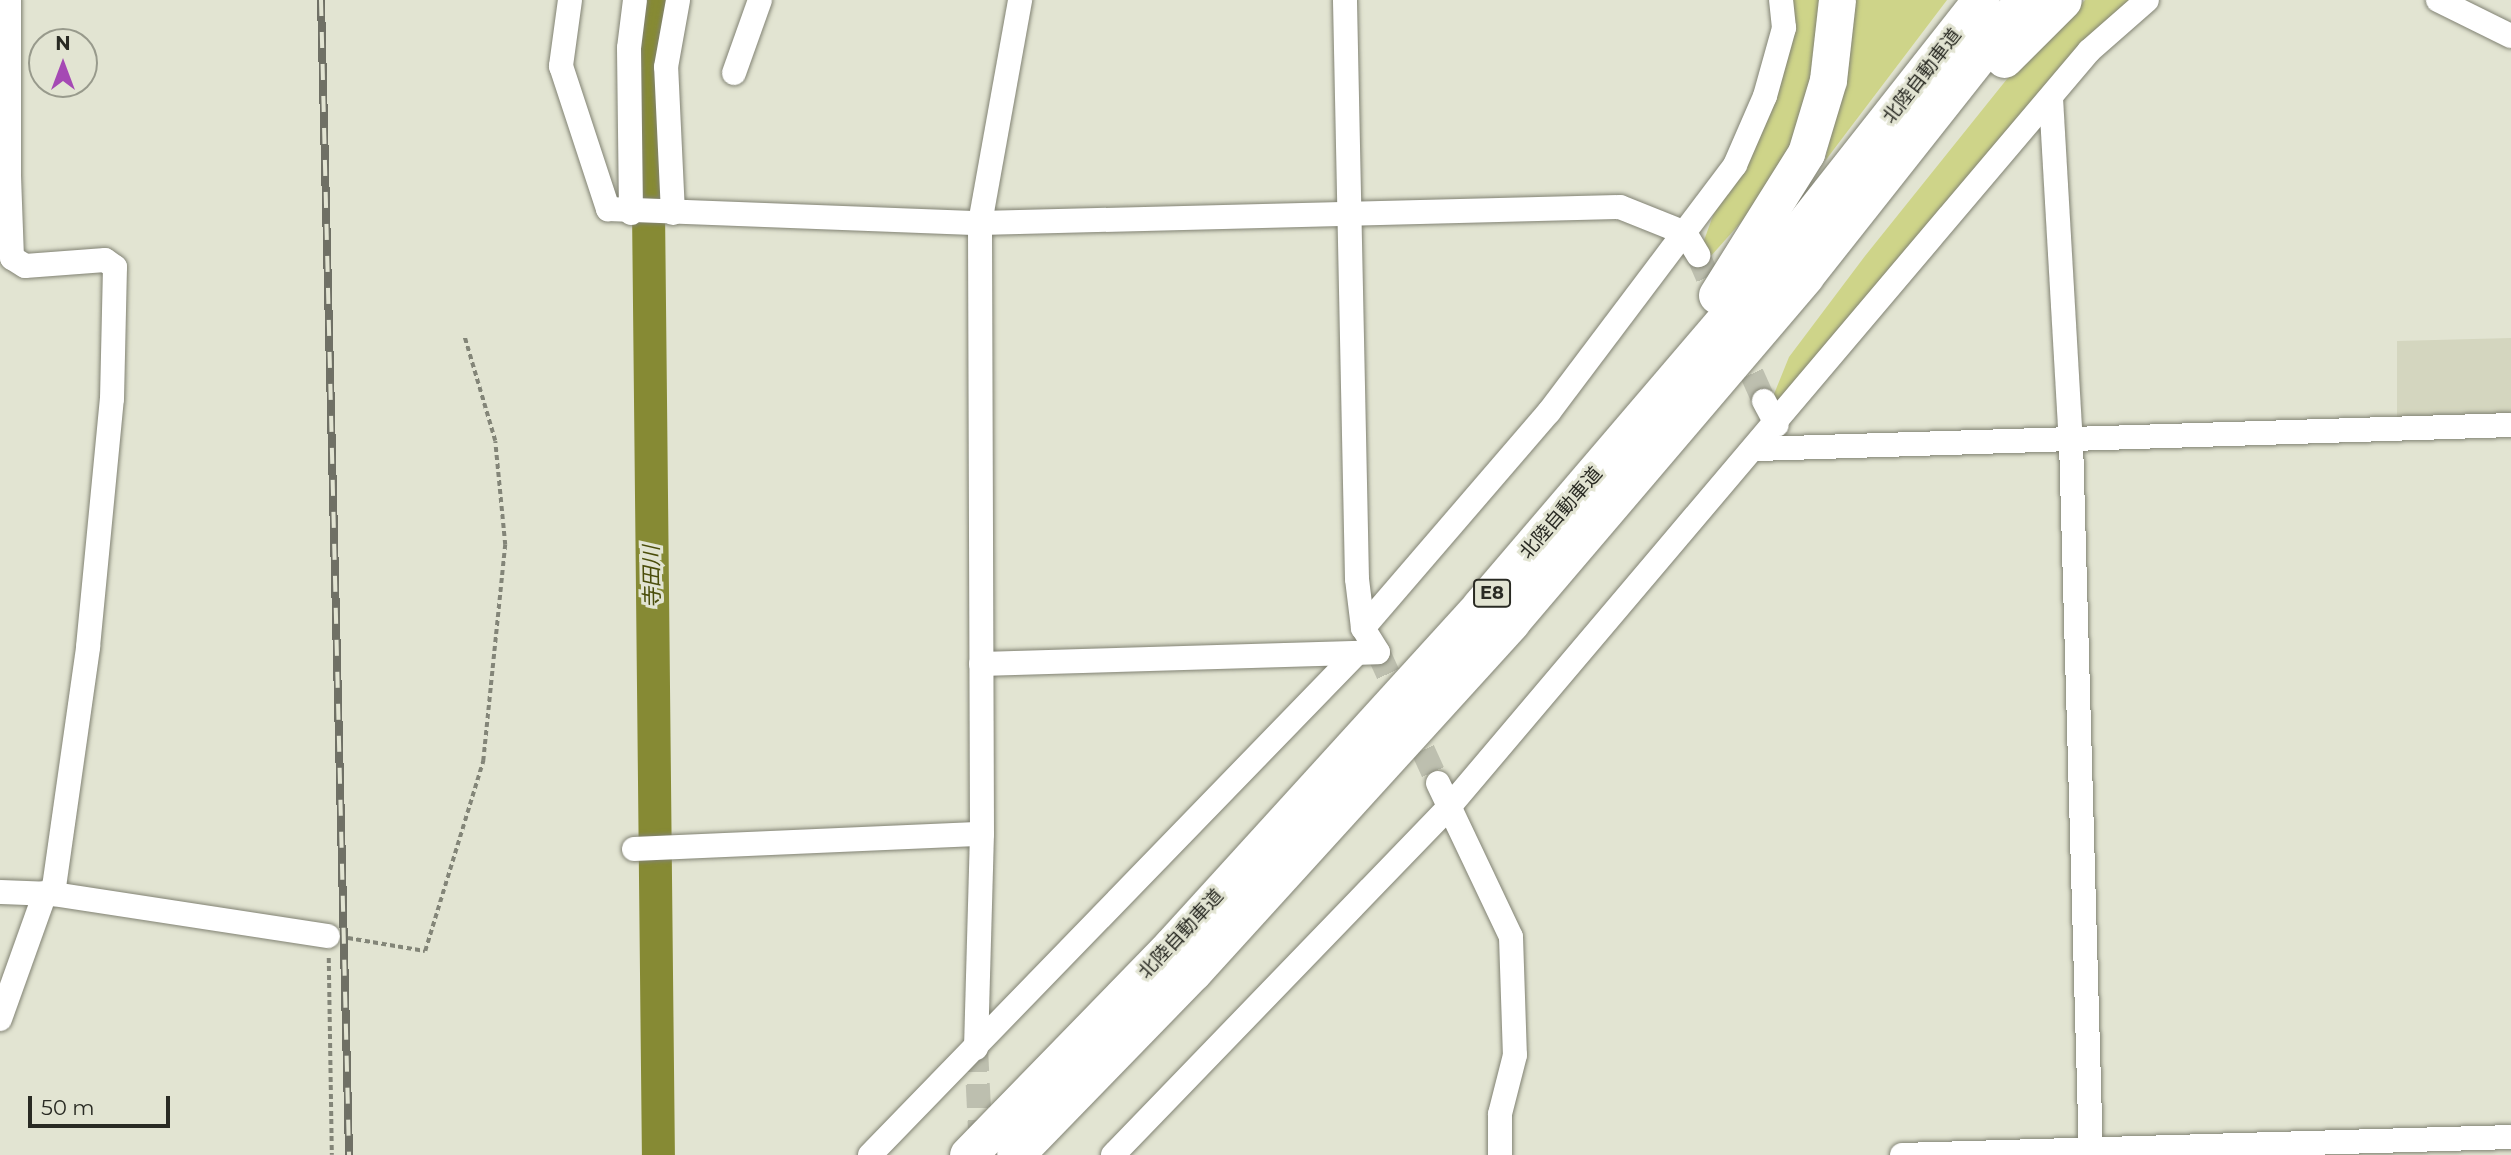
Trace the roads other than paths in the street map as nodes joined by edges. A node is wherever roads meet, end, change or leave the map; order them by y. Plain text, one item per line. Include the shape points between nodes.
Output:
1 (9, 0) edge
2 (570, 0) edge
3 (635, 0) edge
4 (678, 0) edge
5 (760, 0) edge
6 (1020, 0) edge
7 (1345, 0) edge
8 (1780, 0) edge
9 (1837, 0) edge
10 (1982, 0) edge
11 (2023, 0) edge
12 (2063, 0) edge
13 (2147, 0) edge
14 (2438, 0) edge
15 (2511, 36) edge
16 (734, 73) dead end
17 (2051, 98) junction
18 (5, 175) edge
19 (631, 213) junction
20 (673, 213) junction
21 (1345, 213) junction
22 (980, 223) junction
23 (1685, 233) junction
24 (1698, 255) tunnel mouth
25 (1764, 401) tunnel mouth
26 (1777, 425) junction
27 (2511, 425) edge
28 (1678, 428) junction
29 (2071, 440) junction
30 (1757, 449) junction
31 (1481, 605) junction
32 (1363, 628) junction
33 (1355, 655) junction
34 (981, 664) junction
35 (1438, 783) tunnel mouth
36 (1449, 807) junction
37 (982, 834) junction
38 (634, 849) dead end
39 (0, 892) edge
40 (49, 894) junction
41 (328, 936) road end
42 (0, 1019) edge
43 (976, 1048) junction
44 (2511, 1137) edge
45 (2091, 1152) edge
46 (870, 1155) edge
47 (968, 1155) edge
48 (1015, 1155) edge
49 (1113, 1155) edge
50 (1500, 1155) edge
51 (1902, 1155) edge

1 - 18 street
2 - 19 street via 561,66 608,209
3 - 19 street via 629,48
4 - 20 street via 666,67
5 - 16 street
6 - 22 street
7 - 21 street
8 - 23 street via 1784,28 1765,96 1735,165
9 - 31 highway via 1828,80 1790,187 1728,282
10 - 31 highway, 北陸自動車道 / E8 via 1780,255
11 - 28 highway, 北陸自動車道 / E8
12 - 28 highway via 1944,125
13 - 17 street via 2089,51
14 - 15 street
17 - 26 street
17 - 29 street
18 - 40 street via 12,258 25,267 105,260 115,267 112,399 88,647
19 - 20 street
20 - 22 street
21 - 22 street
21 - 23 street via 1620,207
21 - 32 street
22 - 34 street
23 - 24 street
23 - 32 street via 1549,412
25 - 26 street
26 - 30 street
27 - 29 street
28 - 48 highway, 北陸自動車道 / E8 via 1360,790
29 - 30 street
29 - 45 street
30 - 36 street
31 - 47 highway, 北陸自動車道 / E8 via 1172,945
32 - 33 street via 1378,652
33 - 34 street
33 - 43 street
34 - 37 street
35 - 36 street
36 - 49 street
36 - 50 street via 1511,937 1515,1055 1500,1114
37 - 38 street
37 - 43 street
39 - 40 street
40 - 41 street
40 - 42 street
43 - 46 street
44 - 45 street
45 - 51 street

